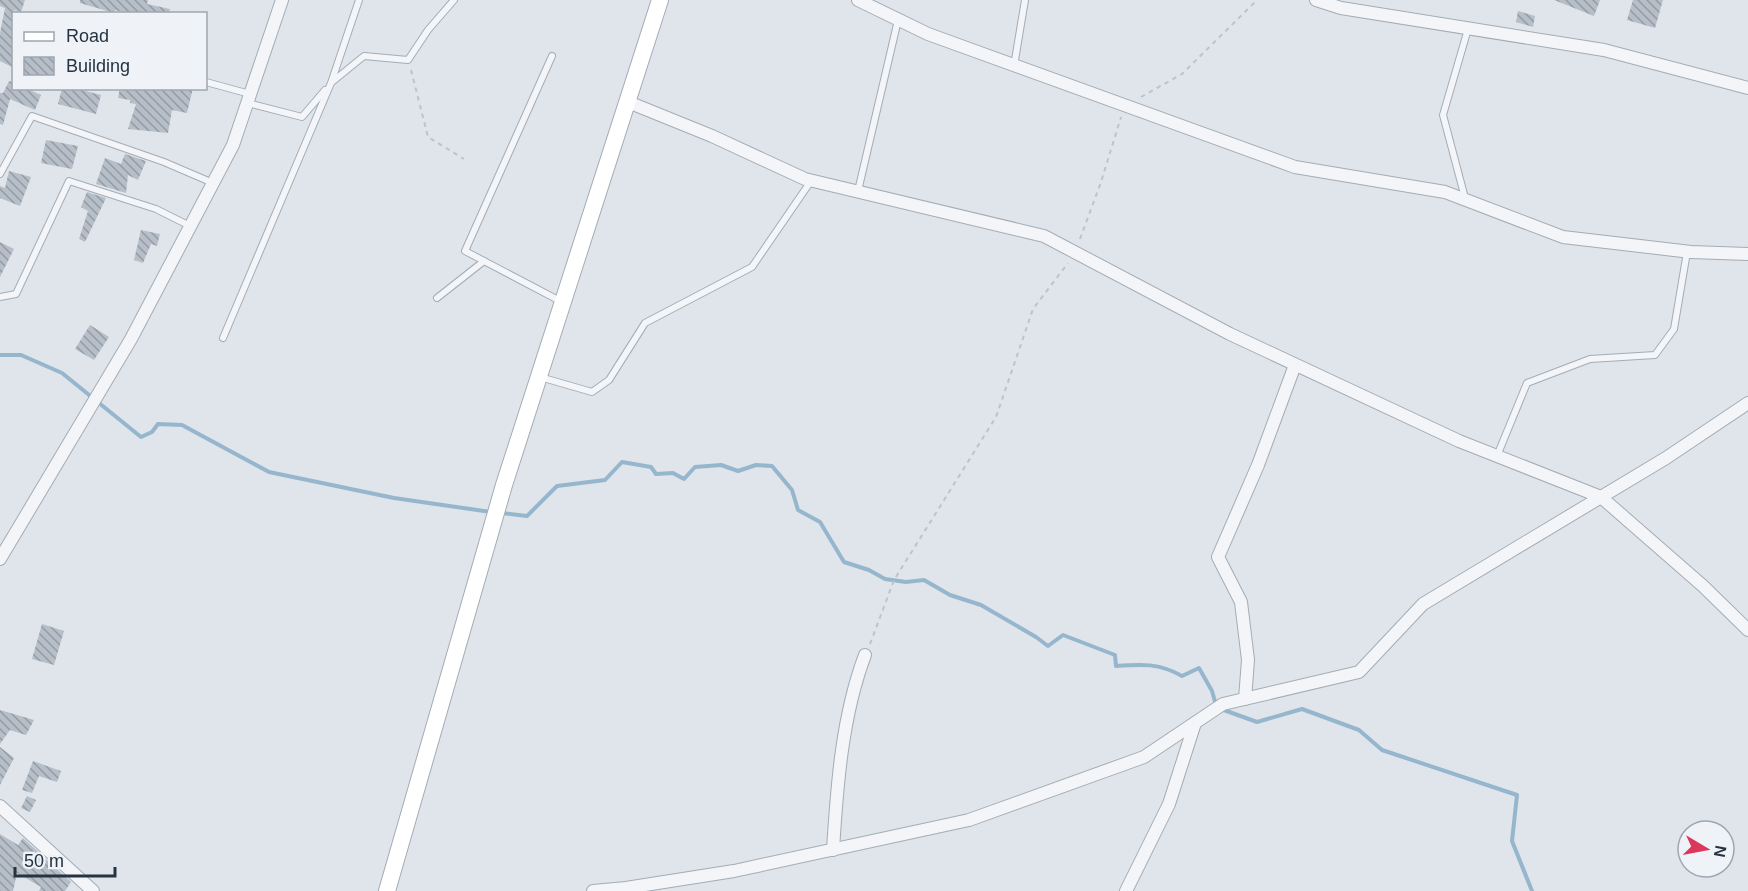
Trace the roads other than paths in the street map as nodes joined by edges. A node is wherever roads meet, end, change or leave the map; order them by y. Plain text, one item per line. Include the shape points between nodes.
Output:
1 (282, 0) edge
2 (359, 0) edge
3 (453, 0) edge
4 (660, 0) edge
5 (858, 0) edge
6 (1025, 0) edge
7 (1316, 0) edge
8 (874, 4) edge
9 (898, 19) junction
10 (1468, 28) junction
11 (552, 56) dead end
12 (1014, 66) junction
13 (207, 82) edge
14 (331, 83) junction
15 (1748, 88) edge
16 (248, 98) junction
17 (627, 102) junction
18 (0, 174) edge
19 (812, 180) junction
20 (213, 183) junction
21 (857, 192) junction
22 (1466, 201) junction
23 (190, 226) junction
24 (1687, 251) junction
25 (1748, 254) edge
26 (484, 261) junction
27 (0, 297) edge
28 (437, 298) dead end
29 (563, 302) junction
30 (224, 338) dead end
31 (1295, 365) junction
32 (539, 377) junction
33 (1748, 403) edge
34 (1497, 456) junction
35 (1600, 497) junction
36 (0, 559) edge
37 (1748, 630) edge
38 (865, 655) road end
39 (1245, 699) junction
40 (1195, 723) junction
41 (0, 806) edge
42 (833, 850) junction
43 (682, 885) edge
44 (93, 891) edge
45 (387, 891) edge
46 (592, 891) edge
47 (1126, 891) edge

1 - 16 street
2 - 14 lane
3 - 14 lane via 408,60 364,56
4 - 17 main road
5 - 8 street
6 - 12 lane
7 - 10 street via 1341,8
8 - 9 street
9 - 12 street
9 - 21 lane
10 - 15 street via 1604,50
10 - 22 lane via 1443,115
11 - 26 lane via 465,251
12 - 22 street via 1295,167 1444,192
13 - 16 lane
14 - 16 lane via 302,117
14 - 30 lane
16 - 20 street via 233,145
17 - 19 street
17 - 29 main road
18 - 20 lane via 32,116
19 - 21 street
19 - 32 lane via 752,267 645,323 609,380 592,392
20 - 23 street
21 - 31 street via 1044,236
22 - 24 street via 1563,237
23 - 27 lane via 156,209 69,181 16,294
23 - 36 street via 110,374
24 - 25 street
24 - 34 lane via 1674,329 1655,355 1590,359 1527,383
26 - 28 lane
26 - 29 lane
29 - 32 main road
31 - 34 street
31 - 39 street via 1218,557 1241,602 1248,660
32 - 45 main road
33 - 35 street
34 - 35 street
35 - 37 street
35 - 39 street via 1423,604 1359,672
38 - 42 street via 856,677 838,776
39 - 40 street via 1223,704
40 - 42 street via 1144,757 969,820
40 - 47 street via 1169,804
41 - 44 street
42 - 43 street
43 - 46 street

